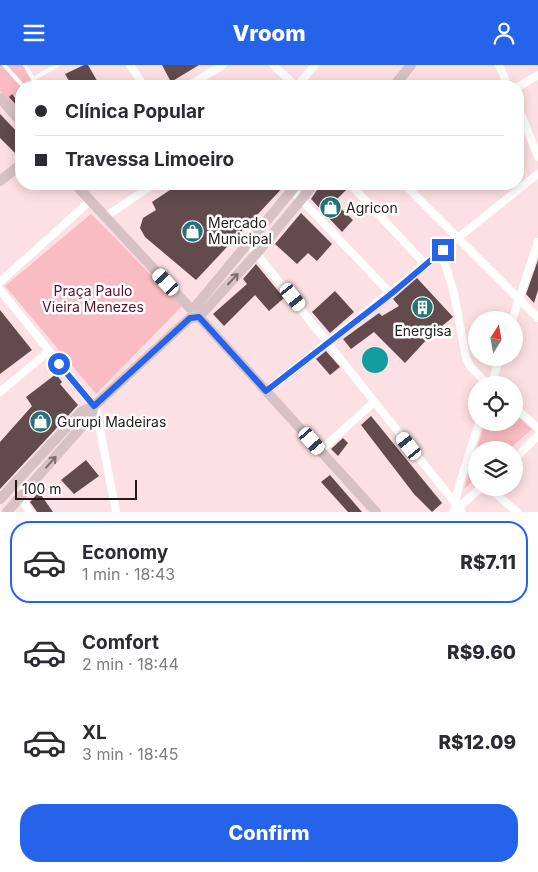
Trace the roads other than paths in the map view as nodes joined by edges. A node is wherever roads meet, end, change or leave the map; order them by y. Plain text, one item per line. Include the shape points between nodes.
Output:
1 (4, 65) edge
2 (25, 65) edge
3 (58, 65) edge
4 (130, 65) edge
5 (223, 65) edge
6 (273, 65) edge
7 (315, 65) edge
8 (411, 65) edge
9 (499, 65) edge
10 (538, 75) edge
11 (33, 79) joint
12 (18, 80) edge
13 (140, 80) edge
14 (198, 80) edge
15 (289, 80) edge
16 (301, 80) edge
17 (399, 80) edge
18 (505, 80) edge
19 (524, 83) edge
20 (0, 98) edge
21 (15, 115) edge
22 (524, 121) edge
23 (538, 157) edge
24 (15, 169) edge
25 (538, 174) edge
26 (0, 181) edge
27 (524, 185) edge
28 (80, 190) edge
29 (145, 190) edge
30 (292, 190) edge
31 (296, 190) edge
32 (309, 190) edge
33 (356, 190) edge
34 (410, 190) edge
35 (518, 190) edge
36 (302, 198) junction
37 (90, 201) junction
38 (105, 217) junction
39 (458, 237) junction
40 (249, 244) junction
41 (538, 247) edge
42 (443, 250) junction
43 (257, 253) junction
44 (426, 265) junction
45 (0, 282) edge
46 (0, 290) edge
47 (391, 294) junction
48 (518, 298) junction
49 (514, 311) edge
50 (195, 313) junction
51 (538, 318) edge
52 (329, 342) junction
53 (49, 351) junction
54 (481, 376) edge
55 (0, 391) edge
56 (266, 391) junction
57 (374, 402) junction
58 (94, 406) junction
59 (523, 415) edge
60 (538, 428) edge
61 (476, 431) edge
62 (538, 436) edge
63 (523, 450) edge
64 (320, 451) junction
65 (472, 496) edge
66 (498, 496) edge
67 (20, 497) junction
68 (0, 499) edge
69 (457, 509) edge
70 (7, 512) edge
71 (30, 512) edge
72 (116, 512) edge
73 (376, 512) edge
74 (517, 512) edge

1 - 12 lane
2 - 11 lane
3 - 11 lane
4 - 13 street
5 - 14 street
6 - 15 street
7 - 16 street
8 - 17 main road
9 - 18 street
10 - 19 street
20 - 21 main road
22 - 23 street
24 - 26 main road
25 - 27 street
28 - 37 main road
29 - 38 street
30 - 40 main road
31 - 36 street
32 - 36 main road
33 - 44 street
34 - 39 street
35 - 39 street
36 - 43 main road
36 - 47 street
37 - 38 main road
37 - 45 street
38 - 50 main road
39 - 42 street
39 - 48 street
40 - 43 street
40 - 50 main road
41 - 48 street
42 - 44 street
42 - 54 street via 466,358
50 -> 43 main road
43 - 52 street
44 - 47 street
46 - 53 street
47 - 52 street
48 - 49 street
48 - 51 street
50 - 56 main road
50 - 58 main road
52 - 56 street
52 - 57 street
53 - 55 street
53 - 58 street
56 - 64 main road
57 - 64 street
57 - 69 street
67 -> 58 main road via 91,416
58 - 68 main road via 82,411
58 - 72 street
59 - 60 street
61 - 69 street via 459,485
62 - 63 street
64 - 73 main road
65 - 69 street
66 - 74 street
67 - 70 main road
67 - 71 street

